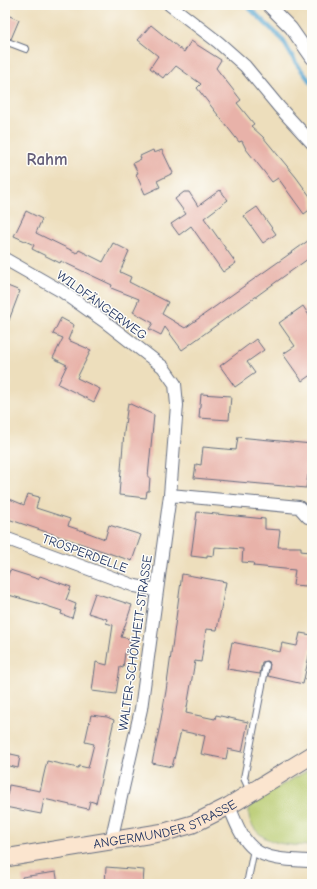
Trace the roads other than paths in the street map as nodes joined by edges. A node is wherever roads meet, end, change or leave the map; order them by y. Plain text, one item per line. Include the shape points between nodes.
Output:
1 (170, 5) edge
2 (268, 5) edge
3 (5, 41) edge
4 (26, 49) dead end
5 (312, 58) edge
6 (312, 143) edge
7 (5, 259) edge
8 (175, 384) joint
9 (170, 495) junction
10 (308, 518) dead end
11 (5, 538) edge
12 (157, 590) junction
13 (266, 665) dead end
14 (312, 755) edge
15 (251, 792) junction
16 (229, 806) junction
17 (112, 841) junction
18 (254, 849) junction
19 (5, 858) edge
20 (312, 861) edge
21 (247, 884) edge

1 - 6 street via 245,66
2 - 5 street via 291,28
3 - 4 lane
7 - 8 street, WILDFÄNGERWEG via 63,292 104,321 163,367
8 - 9 street, WALTER-SCHÖNHEIT-STRASSE via 177,405
9 - 10 street via 299,507
9 - 12 street, WALTER-SCHÖNHEIT-STRASSE
11 - 12 street, TROSPERDELLE via 135,586
12 - 17 street, WALTER-SCHÖNHEIT-STRASSE via 141,709
13 - 15 lane via 244,778
14 - 15 main road, ANGERMUNDER STRASSE
15 - 16 main road, ANGERMUNDER STRASSE
16 - 17 main road, ANGERMUNDER STRASSE via 193,824 165,832
16 - 18 street via 245,839
17 - 19 main road, ANGERMUNDER STRASSE
18 - 20 street via 264,855 282,859
18 - 21 lane

